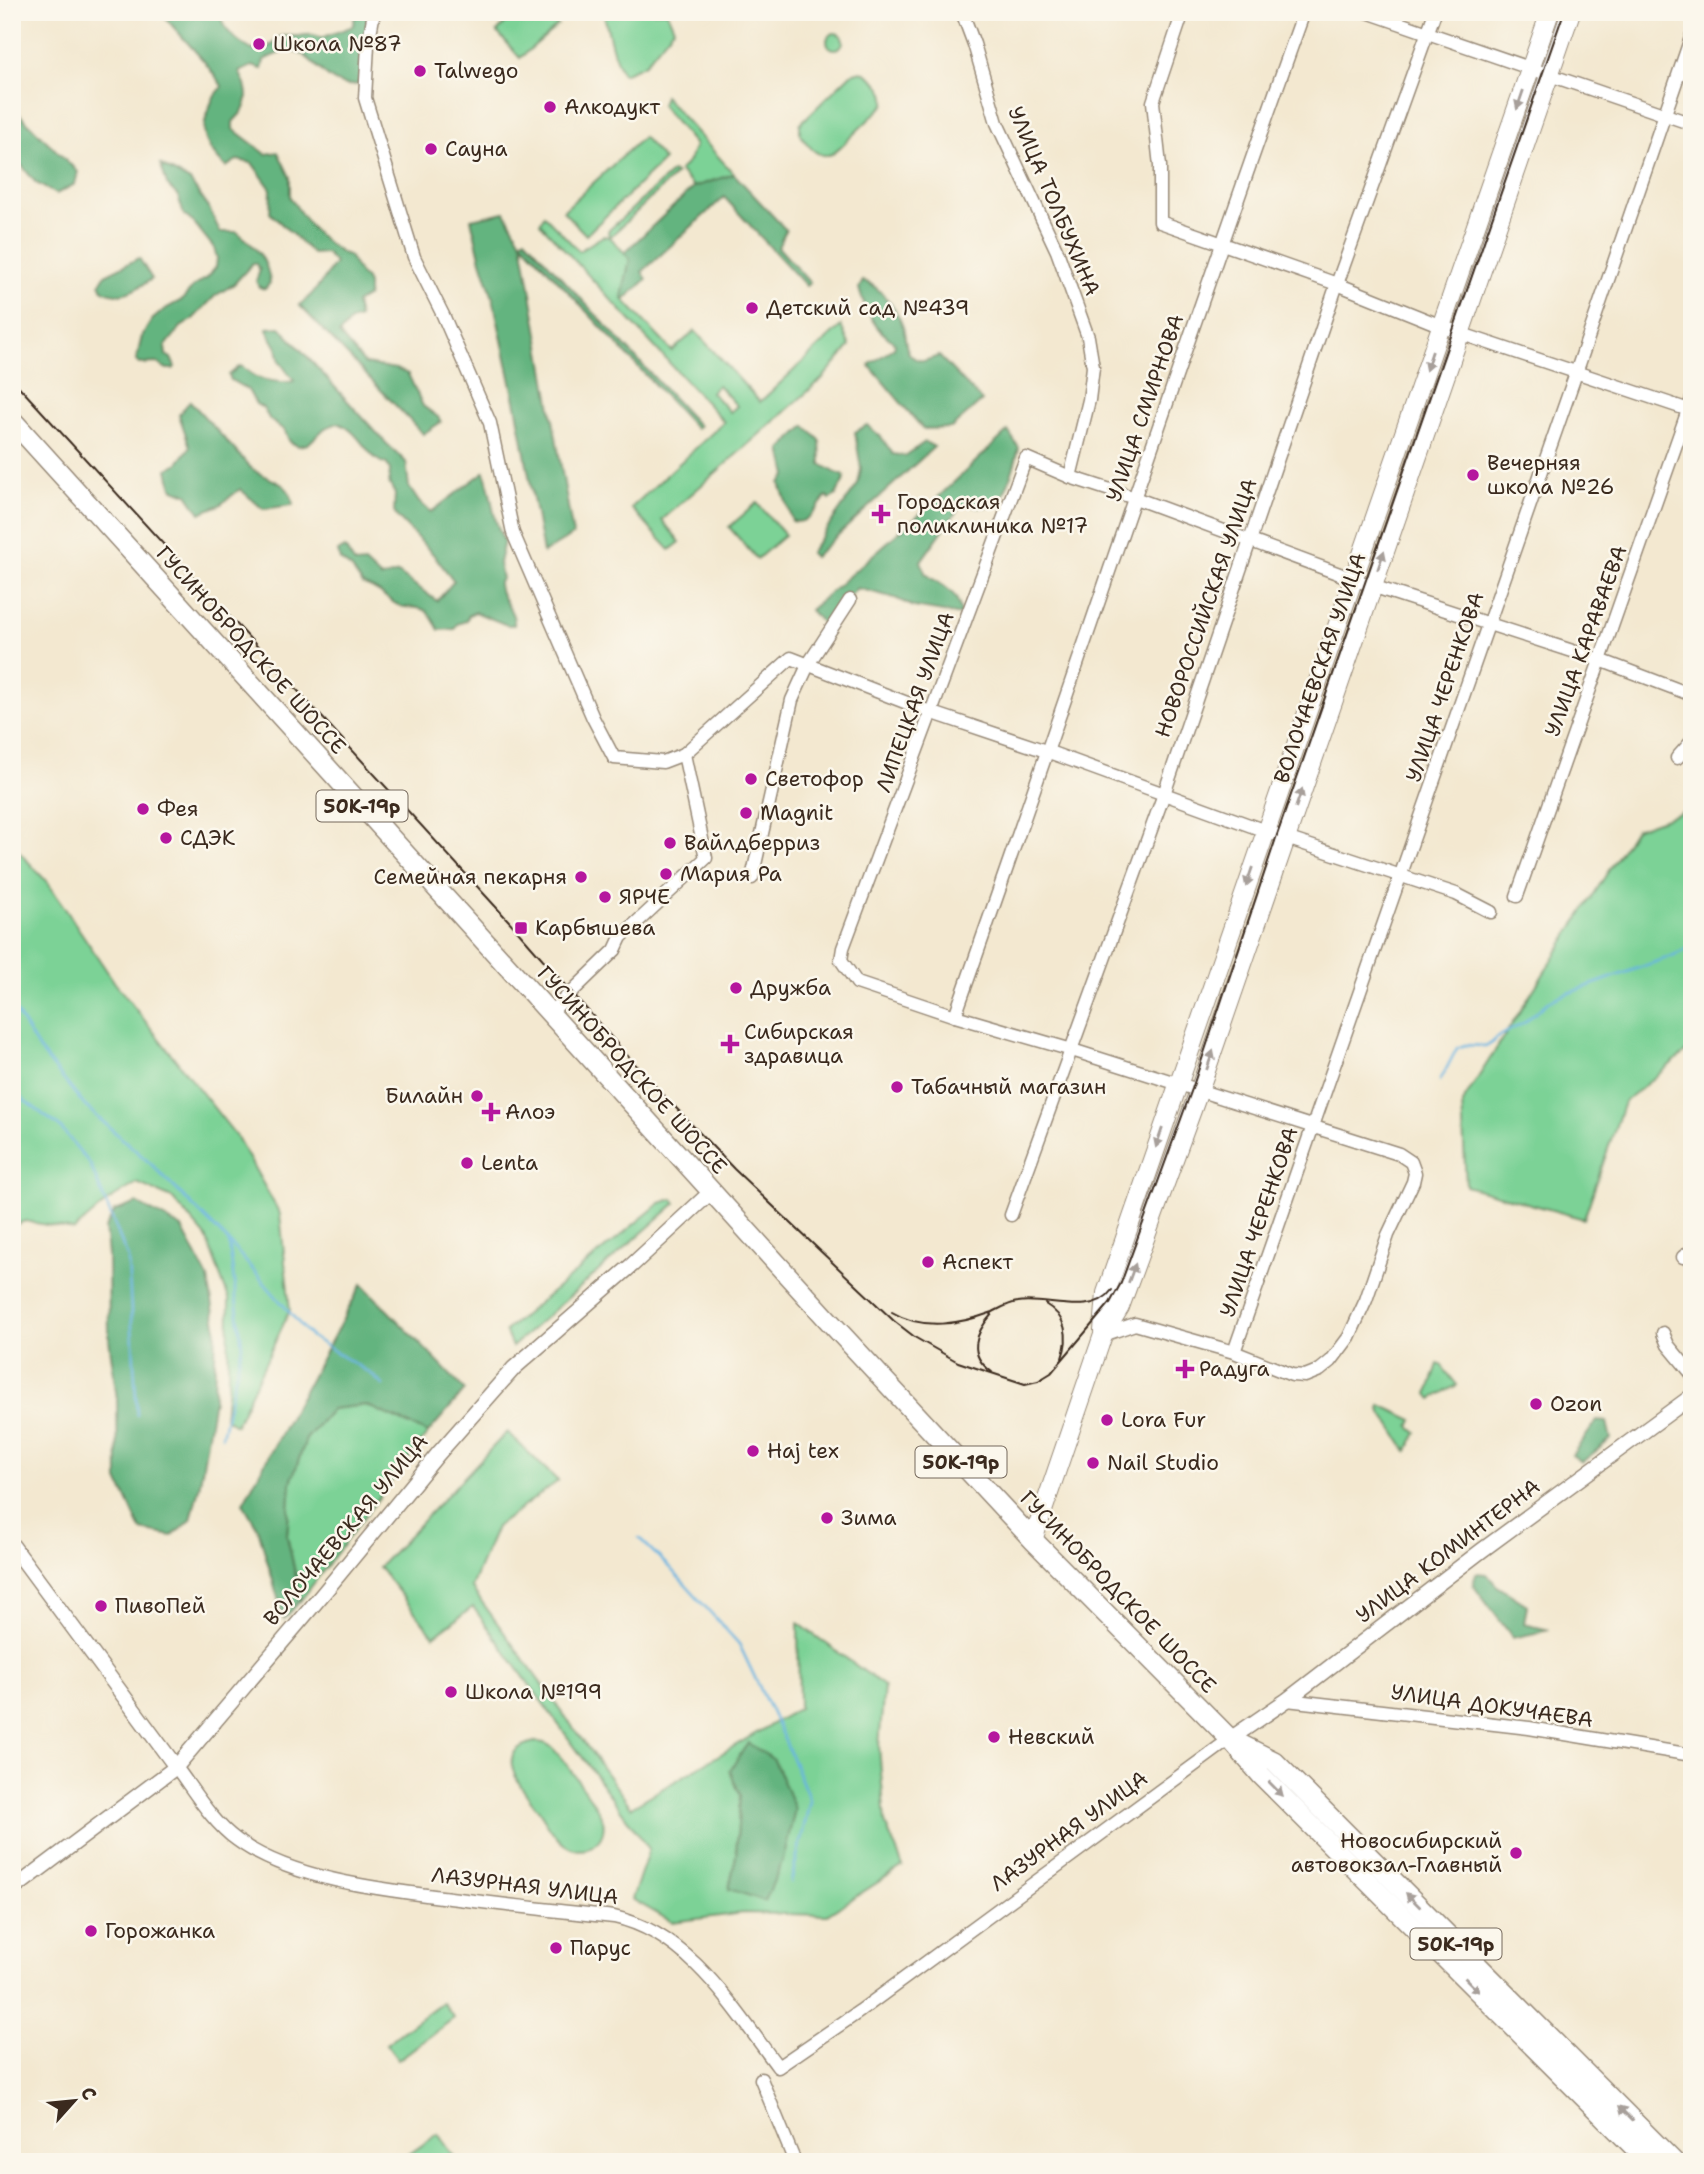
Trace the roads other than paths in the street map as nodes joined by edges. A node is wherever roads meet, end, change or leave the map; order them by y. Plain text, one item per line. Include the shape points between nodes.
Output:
1 (374, 12) edge
2 (962, 12) edge
3 (1182, 12) edge
4 (1304, 12) edge
5 (1367, 12) edge
6 (1435, 12) edge
7 (1550, 12) edge
8 (1571, 12) edge
9 (1429, 33) junction
10 (1692, 34) edge
11 (1531, 68) junction
12 (1550, 75) junction
13 (1664, 114) junction
14 (1692, 124) edge
15 (1221, 244) junction
16 (1337, 284) junction
17 (1442, 326) junction
18 (1459, 333) junction
19 (1576, 373) junction
20 (1690, 407) edge
21 (12, 420) edge
22 (1070, 477) junction
23 (1135, 498) junction
24 (1248, 540) junction
25 (1354, 579) junction
26 (1372, 586) junction
27 (850, 600) dead end
28 (1488, 622) junction
29 (1601, 660) junction
30 (809, 663) junction
31 (1692, 695) edge
32 (933, 713) junction
33 (1692, 740) edge
34 (1049, 752) junction
35 (684, 754) junction
36 (1677, 758) dead end
37 (1164, 794) junction
38 (1265, 831) junction
39 (1285, 838) junction
40 (1399, 876) junction
41 (752, 878) dead end
42 (1517, 896) dead end
43 (1490, 912) dead end
44 (551, 1012) junction
45 (955, 1016) junction
46 (1072, 1050) junction
47 (1178, 1085) junction
48 (1199, 1091) junction
49 (1313, 1126) junction
50 (712, 1191) junction
51 (1011, 1215) dead end
52 (1663, 1333) dead end
53 (1102, 1335) junction
54 (1234, 1352) junction
55 (1692, 1374) edge
56 (1692, 1396) edge
57 (1034, 1540) junction
58 (12, 1545) edge
59 (1287, 1700) junction
60 (1230, 1739) junction
61 (1692, 1755) edge
62 (176, 1767) junction
63 (12, 1890) edge
64 (761, 2079) dead end
65 (795, 2162) edge
66 (1649, 2162) edge
67 (1674, 2162) edge

1 - 35 street via 365,97 414,257 490,422 513,533 614,758 663,762
2 - 22 street, УЛИЦА ТОЛБУХИНА via 997,123 1057,251 1088,337 1093,367 1089,400
3 - 15 street via 1153,102 1160,155 1160,222
4 - 15 street, УЛИЦА СМИРНОВА
5 - 9 street
6 - 9 street, НОВОРОССИЙСКАЯ УЛИЦА
7 - 11 main road, ВОЛОЧАЕВСКАЯ УЛИЦА
8 - 12 main road, ВОЛОЧАЕВСКАЯ УЛИЦА
9 - 11 street
9 - 16 street, НОВОРОССИЙСКАЯ УЛИЦА
10 - 13 street, УЛИЦА ЧЕРЕНКОВА
11 - 12 street
11 -> 17 main road, ВОЛОЧАЕВСКАЯ УЛИЦА
12 - 13 street
12 - 18 main road, ВОЛОЧАЕВСКАЯ УЛИЦА
13 - 14 street
13 - 19 street, УЛИЦА ЧЕРЕНКОВА
15 - 16 street
15 - 23 street, УЛИЦА СМИРНОВА
16 - 17 street
16 - 24 street, НОВОРОССИЙСКАЯ УЛИЦА
17 - 18 street
17 -> 25 main road, ВОЛОЧАЕВСКАЯ УЛИЦА
18 - 19 street
26 -> 18 main road, ВОЛОЧАЕВСКАЯ УЛИЦА
19 - 20 street
19 - 28 street, УЛИЦА ЧЕРЕНКОВА
20 - 29 street, УЛИЦА КАРАВАЕВА
21 - 44 main road, ГУСИНОБРОДСКОЕ ШОССЕ / 50К-19р
22 - 23 street
22 - 32 street, ЛИПЕЦКАЯ УЛИЦА via 1026,458
23 - 24 street
23 - 34 street, УЛИЦА СМИРНОВА
24 - 25 street
24 - 37 street, НОВОРОССИЙСКАЯ УЛИЦА
25 - 26 street
25 - 38 main road, ВОЛОЧАЕВСКАЯ УЛИЦА
26 - 28 street
39 -> 26 main road, ВОЛОЧАЕВСКАЯ УЛИЦА
27 - 30 street
28 - 29 street
28 - 40 street, УЛИЦА ЧЕРЕНКОВА
29 - 31 street
29 - 42 street, УЛИЦА КАРАВАЕВА
30 - 32 street
30 - 35 street via 791,658
30 - 41 street via 792,700
32 - 34 street
32 - 45 street, ЛИПЕЦКАЯ УЛИЦА via 841,960 857,983
33 - 36 street
34 - 37 street
34 - 45 street, УЛИЦА СМИРНОВА
35 - 44 street via 705,858 621,937 615,950
37 - 38 street
37 - 46 street, НОВОРОССИЙСКАЯ УЛИЦА
38 - 39 street
38 -> 47 main road, ВОЛОЧАЕВСКАЯ УЛИЦА
39 - 40 street
48 -> 39 main road, ВОЛОЧАЕВСКАЯ УЛИЦА
40 - 43 street via 1456,894
40 - 49 street, УЛИЦА ЧЕРЕНКОВА
44 - 50 main road, ГУСИНОБРОДСКОЕ ШОССЕ / 50К-19р
45 - 46 street
46 - 47 street
46 - 51 street, НОВОРОССИЙСКАЯ УЛИЦА
47 - 48 street
47 -> 53 main road, ВОЛОЧАЕВСКАЯ УЛИЦА via 1106,1293
48 - 49 street
53 -> 48 main road, ВОЛОЧАЕВСКАЯ УЛИЦА via 1120,1307
49 - 54 street, УЛИЦА ЧЕРЕНКОВА
49 - 54 street via 1399,1154 1411,1162 1413,1182 1388,1235 1366,1300 1349,1337 1331,1361 1305,1376 1292,1375
50 - 57 main road, ГУСИНОБРОДСКОЕ ШОССЕ / 50К-19р
50 - 62 street, ВОЛОЧАЕВСКАЯ УЛИЦА via 514,1368
52 - 55 street
53 - 54 street via 1135,1324
53 - 57 main road, ВОЛОЧАЕВСКАЯ УЛИЦА
56 - 59 street, УЛИЦА КОМИНТЕРНА
57 - 60 main road, ГУСИНОБРОДСКОЕ ШОССЕ / 50К-19р
58 - 62 street, ЛАЗУРНАЯ УЛИЦА
59 - 60 street, УЛИЦА КОМИНТЕРНА
59 - 61 street, УЛИЦА ДОКУЧАЕВА via 1530,1728
60 - 62 street, ЛАЗУРНАЯ УЛИЦА via 778,2067 706,1975 665,1938 633,1921 400,1892 299,1870 236,1840
60 -> 66 main road, ГУСИНОБРОДСКОЕ ШОССЕ / 50К-19р
67 -> 60 main road, ГУСИНОБРОДСКОЕ ШОССЕ / 50К-19р via 1273,1761
62 - 63 street, ВОЛОЧАЕВСКАЯ УЛИЦА
64 - 65 street

